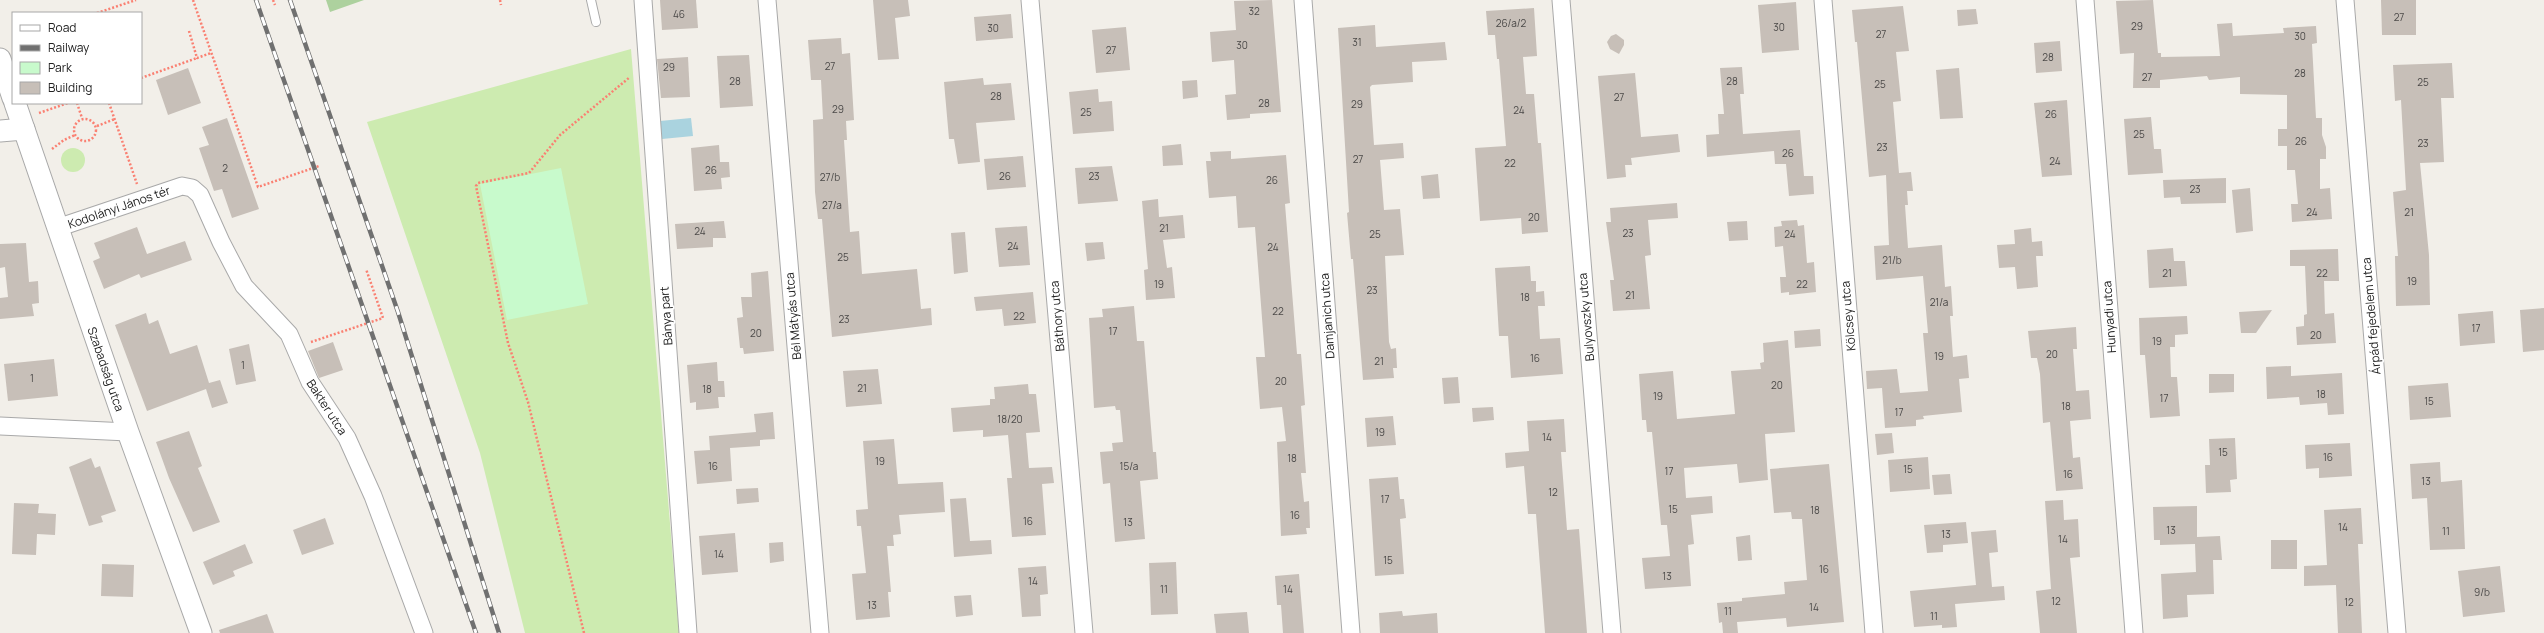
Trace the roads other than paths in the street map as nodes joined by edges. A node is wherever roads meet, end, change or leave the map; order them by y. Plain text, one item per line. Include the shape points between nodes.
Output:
1 (591, 0) edge
2 (644, 0) edge
3 (767, 0) edge
4 (1030, 0) edge
5 (1303, 0) edge
6 (1561, 0) edge
7 (1822, 0) edge
8 (2086, 0) edge
9 (2345, 0) edge
10 (596, 22) dead end
11 (0, 59) edge
12 (12, 95) edge
13 (16, 104) edge
14 (30, 122) junction
15 (0, 131) edge
16 (182, 186) joint
17 (57, 228) junction
18 (0, 426) edge
19 (128, 432) junction
20 (201, 633) edge
21 (424, 633) edge
22 (688, 633) edge
23 (820, 633) edge
24 (1084, 633) edge
25 (1351, 633) edge
26 (1612, 633) edge
27 (1874, 633) edge
28 (2134, 633) edge
29 (2397, 633) edge

1 - 10 lane
2 - 22 street, Bánya part
3 - 23 street, Bél Mátyás utca
4 - 24 street, Báthory utca
5 - 25 street, Damjanich utca
6 - 26 street, Bulyovszky utca
7 - 27 street, Kölcsey utca
8 - 28 street, Hunyadi utca
9 - 29 street, Árpád fejedelem utca
11 - 12 street
13 - 14 street, Szabadság utca
14 - 15 street
14 - 17 street, Szabadság utca
16 - 17 street, Kodolányi János tér
16 - 21 street, Bakter utca via 192,188 200,195 244,286 289,334 310,382 347,438 373,496
17 - 19 street, Szabadság utca
18 - 19 street
19 - 20 street, Szabadság utca

